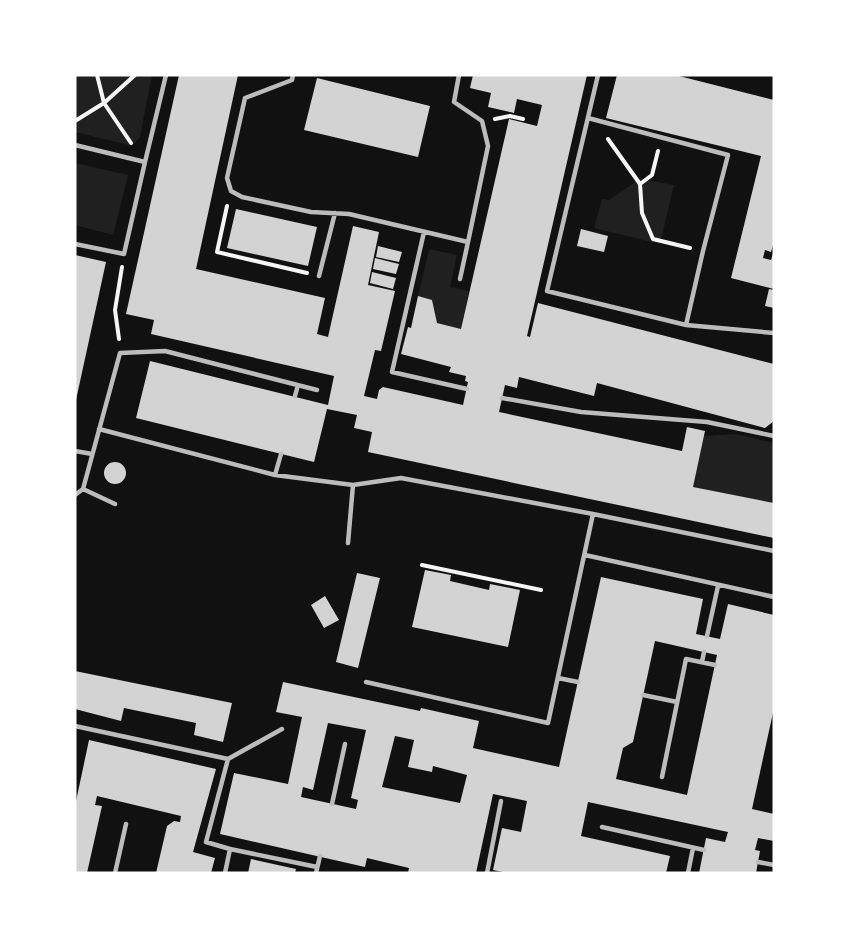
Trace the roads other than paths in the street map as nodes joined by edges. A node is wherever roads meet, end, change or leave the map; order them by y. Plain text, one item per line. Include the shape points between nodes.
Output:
1 (166, 75) edge
2 (293, 75) edge
3 (459, 75) edge
4 (598, 75) edge
5 (588, 118) junction
6 (75, 145) edge
7 (145, 162) junction
8 (334, 213) junction
9 (424, 232) junction
10 (468, 242) junction
11 (75, 244) edge
12 (319, 276) road end
13 (460, 279) dead end
14 (686, 326) junction
15 (774, 333) edge
16 (298, 385) junction
17 (466, 389) dead end
18 (318, 390) dead end
19 (295, 396) dead end
20 (502, 398) dead end
21 (99, 429) junction
22 (774, 436) edge
23 (75, 451) edge
24 (92, 454) junction
25 (280, 454) dead end
26 (275, 474) junction
27 (353, 485) junction
28 (83, 489) junction
29 (75, 495) edge
30 (115, 504) dead end
31 (593, 514) junction
32 (348, 543) dead end
33 (774, 551) edge
34 (585, 555) junction
35 (718, 586) junction
36 (774, 597) edge
37 (707, 636) dead end
38 (704, 652) dead end
39 (702, 662) junction
40 (715, 665) dead end
41 (558, 678) junction
42 (366, 682) dead end
43 (578, 682) dead end
44 (643, 695) dead end
45 (677, 702) junction
46 (75, 726) edge
47 (282, 729) dead end
48 (345, 744) dead end
49 (228, 759) junction
50 (662, 777) dead end
51 (501, 801) dead end
52 (332, 804) dead end
53 (126, 824) dead end
54 (602, 827) dead end
55 (693, 848) junction
56 (230, 849) junction
57 (704, 850) dead end
58 (320, 856) dead end
59 (758, 862) dead end
60 (774, 865) edge
61 (317, 867) junction
62 (115, 873) edge
63 (225, 873) edge
64 (316, 873) edge
65 (487, 873) edge
66 (688, 873) edge

1 - 7 lane
2 - 8 lane via 292,80 244,98 227,178 231,191 242,197
3 - 10 lane via 454,102 482,121 488,146
4 - 5 lane
5 - 14 lane via 728,155
5 - 14 lane via 547,291
6 - 7 lane
7 - 11 lane via 124,254
8 - 9 lane
8 - 12 lane
9 - 10 lane
9 - 17 lane via 392,372
10 - 13 lane
14 - 15 lane
16 - 18 lane
16 - 19 lane
16 - 21 lane via 165,351 120,353
20 - 22 lane via 581,412 707,423
21 - 24 lane
21 - 26 lane
23 - 24 lane
24 - 28 lane
25 - 26 lane
26 - 27 lane
27 - 31 lane via 401,478
27 - 32 lane
28 - 29 lane
28 - 30 lane
31 - 33 lane
31 - 34 lane
34 - 35 lane
34 - 41 lane
35 - 36 lane
35 - 37 lane
38 - 39 lane
39 - 40 lane
39 - 45 lane via 686,659
41 - 42 lane via 548,723
41 - 43 lane
44 - 45 lane
45 - 50 lane
46 - 49 lane
47 - 49 lane
48 - 52 lane
49 - 56 lane via 206,842
51 - 65 lane
53 - 62 lane
54 - 55 lane
55 - 57 lane
55 - 66 lane
56 - 61 lane
56 - 63 lane
58 - 61 lane
59 - 60 lane
61 - 64 lane

